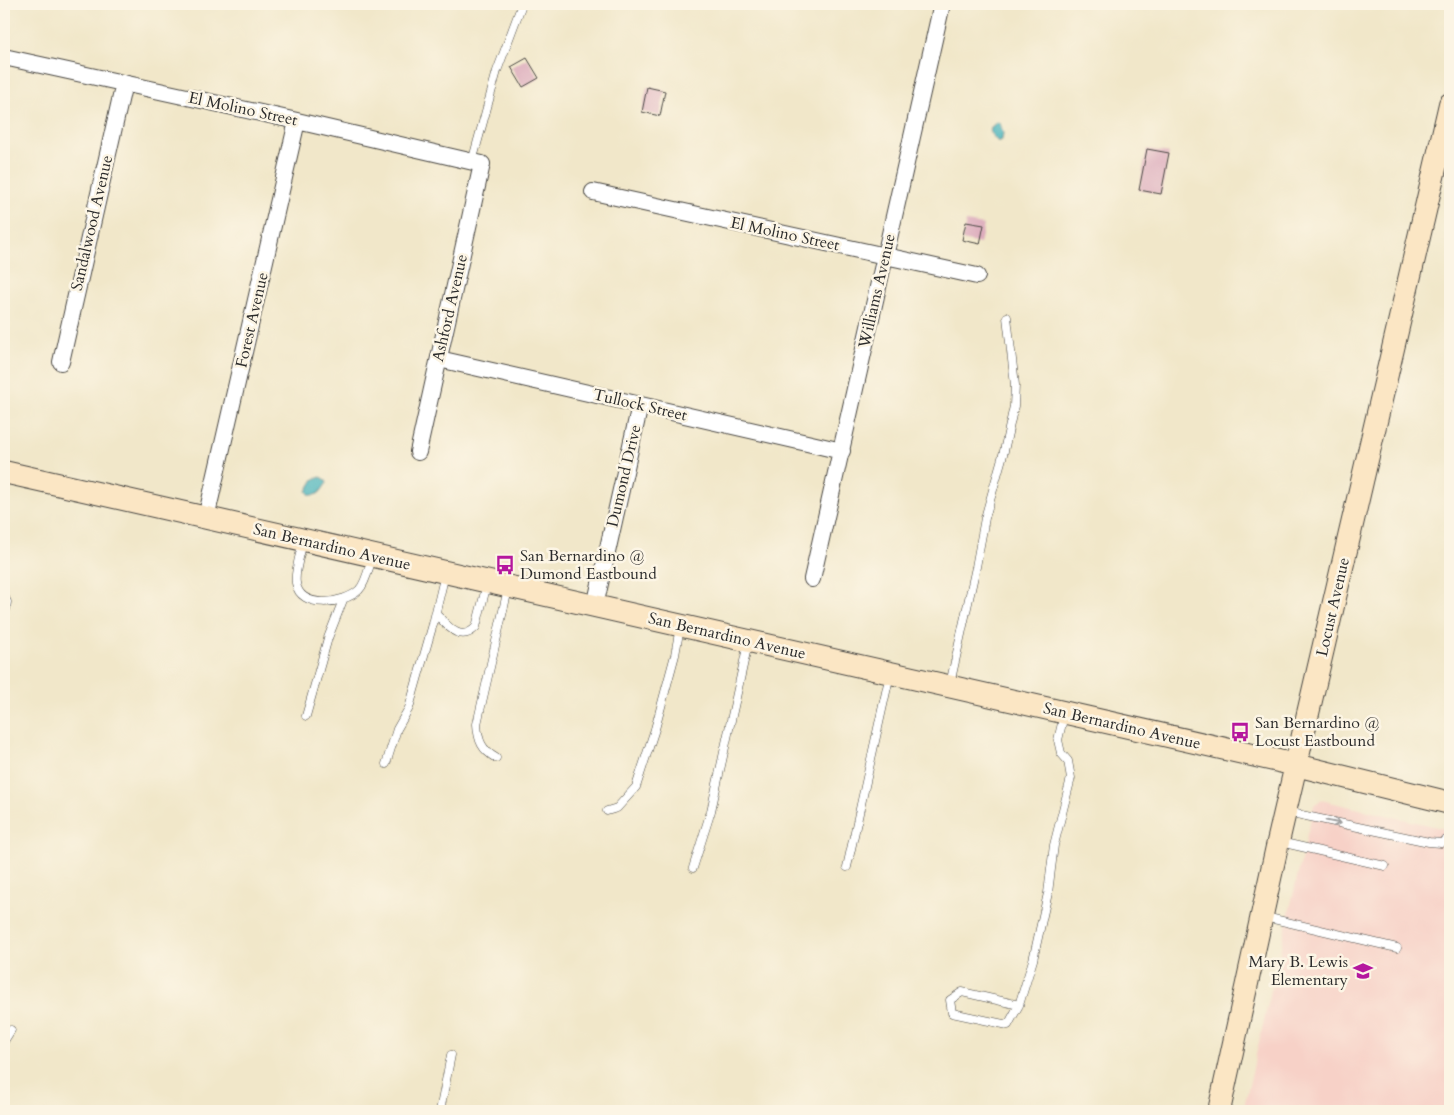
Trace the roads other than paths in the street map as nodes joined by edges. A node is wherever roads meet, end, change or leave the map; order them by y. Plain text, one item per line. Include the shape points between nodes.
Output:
1 (522, 4) edge
2 (942, 4) edge
3 (4, 57) edge
4 (124, 83) junction
5 (1450, 104) edge
6 (297, 121) junction
7 (477, 163) junction
8 (593, 192) dead end
9 (885, 256) junction
10 (977, 276) dead end
11 (1007, 317) dead end
12 (439, 359) junction
13 (60, 362) dead end
14 (640, 405) junction
15 (842, 451) junction
16 (418, 452) dead end
17 (4, 472) edge
18 (206, 518) junction
19 (304, 540) junction
20 (373, 556) junction
21 (445, 572) junction
22 (812, 579) dead end
23 (498, 584) junction
24 (4, 596) edge
25 (342, 600) junction
26 (595, 606) junction
27 (436, 614) junction
28 (4, 621) edge
29 (681, 625) junction
30 (748, 641) junction
31 (890, 673) junction
32 (950, 687) junction
33 (1065, 713) junction
34 (306, 716) dead end
35 (496, 758) dead end
36 (386, 764) dead end
37 (1296, 765) junction
38 (1450, 803) edge
39 (607, 811) dead end
40 (1285, 812) junction
41 (1450, 838) edge
42 (1278, 842) junction
43 (1385, 866) dead end
44 (847, 867) dead end
45 (693, 868) dead end
46 (1262, 917) junction
47 (1397, 948) dead end
48 (1019, 1005) junction
49 (11, 1030) dead end
50 (4, 1041) edge
51 (451, 1055) dead end
52 (440, 1111) edge
53 (1219, 1111) edge

1 - 7 lane via 497,71
2 - 9 street, Williams Avenue
3 - 4 street, El Molino Street
4 - 6 street, El Molino Street
4 - 13 street, Sandalwood Avenue
5 - 37 main road, Locust Avenue
6 - 7 street, El Molino Street
6 - 18 street, Forest Avenue
7 - 12 street, Ashford Avenue
8 - 9 street, El Molino Street
9 - 10 street, El Molino Street
9 - 15 street, Williams Avenue
11 - 32 lane via 1015,385 1014,406 985,518
12 - 14 street, Tullock Street
12 - 16 street, Ashford Avenue
14 - 15 street, Tullock Street
14 - 26 street, Dumond Drive
15 - 22 street, Williams Avenue
17 - 18 main road, San Bernardino Avenue
18 - 19 main road, San Bernardino Avenue
19 - 20 main road, San Bernardino Avenue
19 - 25 lane via 296,578 298,591 324,603
20 - 21 main road, San Bernardino Avenue
20 - 25 lane via 361,588
21 - 23 main road, San Bernardino Avenue
21 - 27 lane
23 - 26 main road, San Bernardino Avenue
23 - 27 lane via 471,632 454,631
23 - 35 lane via 477,724 480,744
24 - 28 lane via 7,602
25 - 34 lane
26 - 29 main road, San Bernardino Avenue
27 - 36 lane via 409,708 397,729
29 - 30 main road, San Bernardino Avenue
29 - 39 lane via 655,729 636,787 617,808
30 - 31 main road, San Bernardino Avenue
30 - 45 lane via 711,811
31 - 32 main road, San Bernardino Avenue
31 - 44 lane
32 - 33 main road, San Bernardino Avenue
33 - 37 main road, San Bernardino Avenue
33 - 48 lane via 1058,740 1061,753 1068,761 1071,778 1054,845 1034,960
37 - 38 main road, San Bernardino Avenue
37 - 40 main road, Locust Avenue
40 -> 41 lane via 1429,842 1440,843
40 - 42 main road, Locust Avenue
42 - 43 lane
42 - 46 main road, Locust Avenue
46 - 47 lane
46 - 53 main road, Locust Avenue
48 - 48 lane via 1008,1025 952,1013 950,1000 962,992
49 - 50 lane
51 - 52 lane

